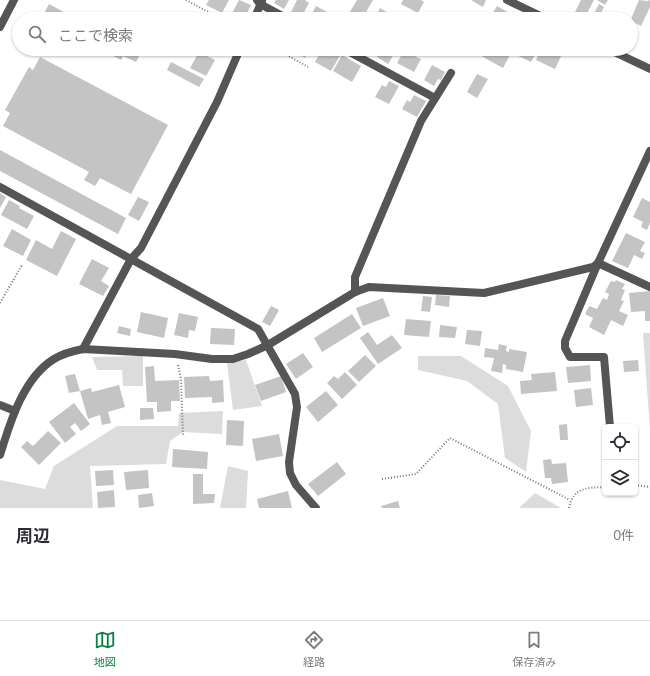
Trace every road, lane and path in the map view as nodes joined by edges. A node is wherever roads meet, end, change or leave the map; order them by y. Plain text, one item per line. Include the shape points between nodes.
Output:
1 (14, 0) edge
2 (186, 0) edge
3 (507, 0) edge
4 (260, 1) edge
5 (208, 12) edge
6 (256, 12) edge
7 (277, 12) edge
8 (532, 12) edge
9 (0, 27) edge
10 (237, 56) edge
11 (288, 56) edge
12 (357, 56) edge
13 (623, 56) edge
14 (308, 67) dead end
15 (650, 69) edge
16 (450, 73) dead end
17 (435, 98) junction
18 (650, 151) edge
19 (0, 187) edge
20 (131, 259) junction
21 (598, 263) junction
22 (22, 265) dead end
23 (650, 287) edge
24 (355, 292) junction
25 (0, 304) edge
26 (268, 345) junction
27 (83, 349) junction
28 (175, 354) junction
29 (0, 405) edge
30 (15, 411) junction
31 (610, 424) edge
32 (183, 436) dead end
33 (0, 455) edge
34 (382, 479) dead end
35 (638, 485) edge
36 (602, 487) edge
37 (650, 487) edge
38 (570, 500) junction
39 (316, 508) edge
40 (569, 508) edge

1 - 9 street
2 - 5 path
3 - 8 street
4 - 6 street
4 - 7 street
10 - 20 street via 214,109 141,248
11 - 14 path
12 - 17 street
13 - 15 street
16 - 17 street
17 - 24 street via 421,121 355,277
18 - 21 street
19 - 20 street
20 - 26 street via 258,329
20 - 27 street
21 - 23 street
21 - 24 street via 593,267 484,293 369,287
21 - 31 street via 565,341 565,348 570,357 604,356
22 - 25 path
24 - 26 street
26 - 28 street via 232,359
26 - 39 street via 295,394 297,407 289,462 290,473 296,485
27 - 28 street
27 - 30 street via 54,359 44,367 35,376
28 - 32 path via 181,379
29 - 30 street
30 - 33 street
34 - 38 path via 416,474 450,438
35 - 37 path
36 - 38 path via 583,488
38 - 40 path

